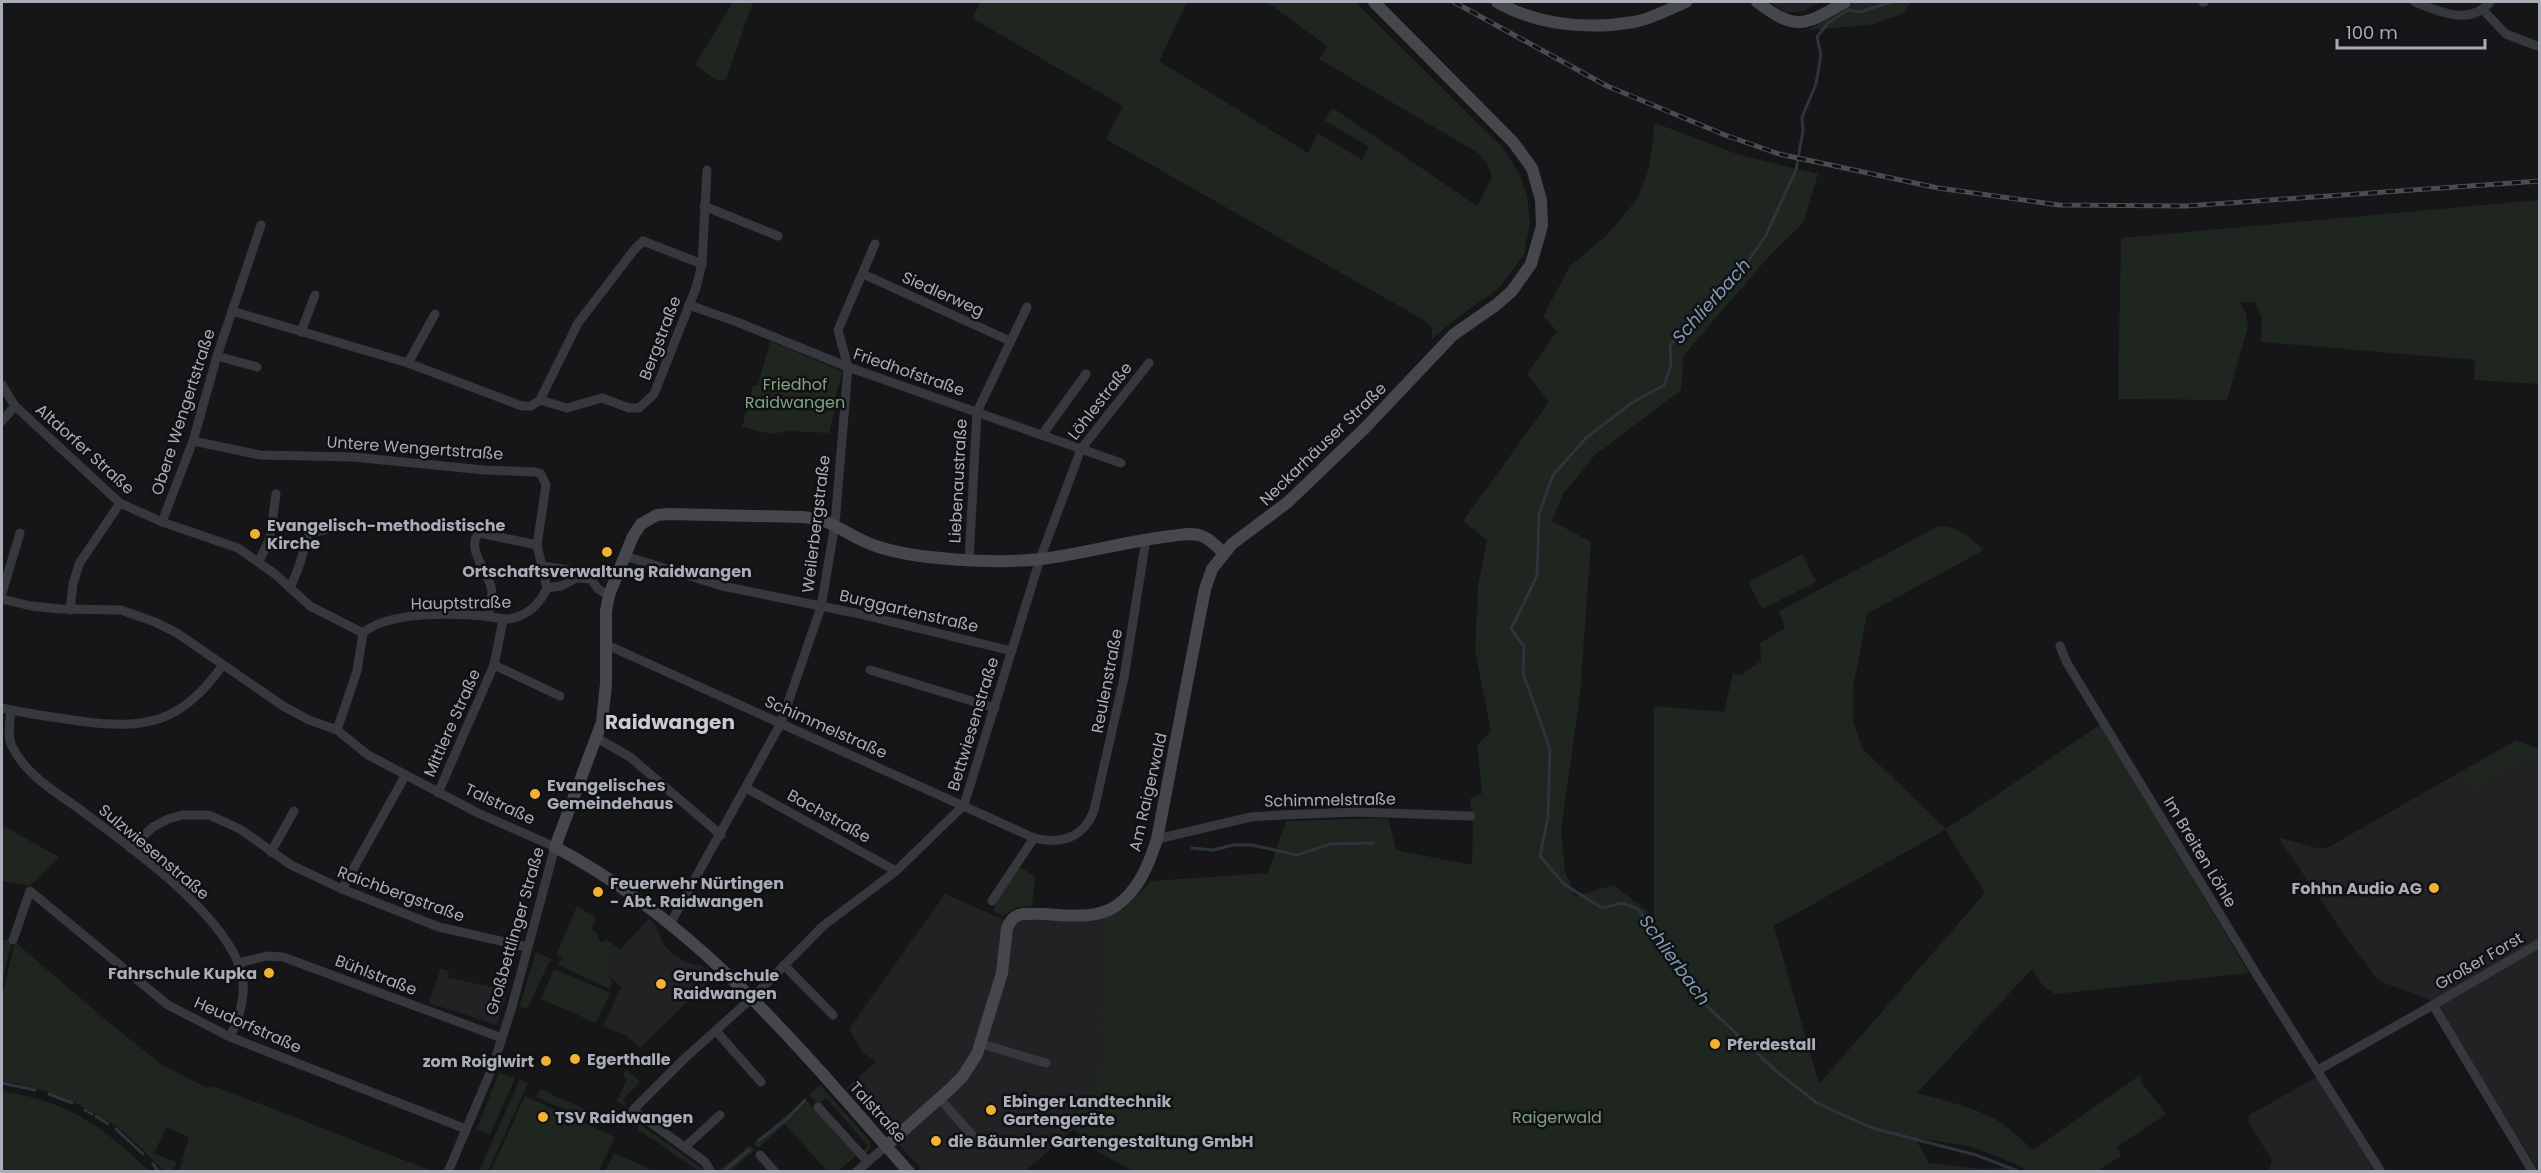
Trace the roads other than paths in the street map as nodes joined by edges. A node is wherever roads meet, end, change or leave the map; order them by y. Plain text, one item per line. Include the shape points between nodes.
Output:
1 (1374, 2) edge
2 (1497, 2) edge
3 (1686, 2) edge
4 (1757, 2) edge
5 (1845, 2) edge
6 (2415, 2) edge
7 (2490, 2) edge
8 (2483, 10) junction
9 (2540, 47) edge
10 (707, 170) dead end
11 (705, 206) junction
12 (261, 225) dead end
13 (778, 236) dead end
14 (875, 244) dead end
15 (702, 264) junction
16 (863, 274) junction
17 (315, 295) dead end
18 (689, 305) junction
19 (1027, 307) dead end
20 (232, 311) junction
21 (435, 315) dead end
22 (301, 332) junction
23 (1010, 341) junction
24 (217, 356) junction
25 (408, 363) junction
26 (1149, 363) dead end
27 (257, 367) dead end
28 (848, 367) junction
29 (1086, 374) dead end
30 (2, 385) edge
31 (540, 400) junction
32 (15, 406) junction
33 (977, 412) junction
34 (2, 421) edge
35 (1042, 435) junction
36 (193, 441) junction
37 (1081, 449) junction
38 (1121, 463) dead end
39 (276, 494) dead end
40 (120, 503) junction
41 (162, 522) junction
42 (835, 524) junction
43 (328, 529) dead end
44 (20, 533) dead end
45 (1146, 539) junction
46 (537, 544) junction
47 (1224, 553) junction
48 (625, 556) junction
49 (969, 560) junction
50 (1040, 560) junction
51 (259, 561) junction
52 (543, 566) junction
53 (618, 574) junction
54 (576, 578) junction
55 (591, 579) junction
56 (290, 588) junction
57 (547, 588) junction
58 (2, 593) edge
59 (609, 596) junction
60 (2, 599) edge
61 (821, 607) junction
62 (70, 610) junction
63 (488, 616) junction
64 (502, 620) junction
65 (363, 633) junction
66 (605, 644) junction
67 (2060, 646) dead end
68 (1012, 651) junction
69 (222, 666) junction
70 (494, 666) junction
71 (870, 670) dead end
72 (560, 696) dead end
73 (995, 708) junction
74 (6, 709) edge
75 (781, 723) junction
76 (337, 730) junction
77 (597, 738) junction
78 (405, 776) junction
79 (746, 788) junction
80 (438, 793) junction
81 (964, 805) junction
82 (294, 811) dead end
83 (1471, 816) dead end
84 (1086, 826) joint
85 (721, 835) junction
86 (1034, 838) junction
87 (1157, 839) junction
88 (555, 847) junction
89 (130, 848) junction
90 (272, 852) junction
91 (896, 871) junction
92 (342, 889) junction
93 (992, 901) dead end
94 (670, 924) junction
95 (13, 940) dead end
96 (2540, 943) edge
97 (527, 947) junction
98 (238, 963) junction
99 (784, 965) junction
100 (753, 998) junction
101 (2433, 1005) junction
102 (833, 1016) dead end
103 (716, 1031) junction
104 (230, 1037) junction
105 (502, 1038) junction
106 (982, 1044) junction
107 (1046, 1063) dead end
108 (2318, 1070) junction
109 (761, 1082) dead end
110 (940, 1099) junction
111 (818, 1107) dead end
112 (720, 1115) dead end
113 (466, 1129) junction
114 (979, 1143) dead end
115 (886, 1146) junction
116 (685, 1147) junction
117 (760, 1155) dead end
118 (868, 1162) junction
119 (448, 1172) edge
120 (711, 1172) edge
121 (775, 1172) edge
122 (856, 1172) edge
123 (909, 1172) edge
124 (2381, 1172) edge
125 (2533, 1172) edge

1 - 47 street, Neckarhäuser Straße via 1513,142 1532,168 1541,200 1542,226 1531,264 1512,291 1453,335 1318,474
2 - 3 street via 1542,20 1579,26 1636,22
4 - 5 street via 1796,23
6 - 8 street via 2442,14 2461,16
7 - 8 street
8 - 9 street via 2506,34
10 - 11 street, Bergstraße
11 - 13 street
11 - 15 street, Bergstraße
12 - 20 street, Obere Wengertstraße
14 - 16 street, Weilerbergstraße
15 - 18 street, Bergstraße
15 - 31 street via 643,241 578,323
16 - 23 street, Siedlerweg
16 - 28 street, Weilerbergstraße via 838,330
17 - 22 street
18 - 28 street, Friedhofstraße
18 - 31 street, Bergstraße via 647,403 629,408 602,398 567,408
19 - 23 street, Liebenaustraße
20 - 22 street, Obere Wengertstraße
20 - 24 street, Obere Wengertstraße
21 - 25 street
22 - 25 street, Obere Wengertstraße
23 - 33 street, Liebenaustraße
24 - 27 street
24 - 36 street, Obere Wengertstraße
25 - 31 street, Obere Wengertstraße via 522,406
26 - 37 street, Löhlestraße
28 - 33 street, Friedhofstraße
28 - 42 street, Weilerbergstraße
29 - 35 street
30 - 32 street, Altdorfer Straße
32 - 34 street
32 - 40 street, Altdorfer Straße
33 - 35 street, Friedhofstraße
33 - 49 street, Liebenaustraße
35 - 37 street, Friedhofstraße
36 - 41 street, Obere Wengertstraße
36 - 46 street, Untere Wengertstraße via 260,455 353,457 535,472 541,474 546,485
37 - 38 street, Friedhofstraße
37 - 50 street, Löhlestraße
39 - 51 street via 270,538
40 - 41 street, Altdorfer Straße
40 - 62 street via 79,564
41 - 51 street, Altdorfer Straße via 209,536
42 - 48 street via 802,517 657,515 641,524
42 - 49 street via 887,550
42 - 61 street, Weilerbergstraße
43 - 56 street via 309,534
44 - 58 street
45 - 47 street via 1192,534 1212,541
45 - 50 street
45 - 84 street, Reulenstraße via 1124,678 1094,810
46 - 52 street, Untere Wengertstraße
46 - 63 street via 476,536 477,554 492,591
47 - 87 street, Am Raigerwald via 1205,588
48 - 53 street, Großbettlinger Straße
48 - 61 street, Burggartenstraße via 722,586
49 - 50 street
50 - 68 street, Bettwiesenstraße
51 - 56 street, Altdorfer Straße
52 - 54 street via 569,570
52 - 57 street, Untere Wengertstraße
53 - 55 street via 601,570
53 - 59 street, Großbettlinger Straße
54 - 55 street
54 - 57 street
55 - 59 street
56 - 65 street, Altdorfer Straße via 310,606
57 - 64 street, Hauptstraße via 525,614
59 - 66 street, Großbettlinger Straße
60 - 62 street, Talstraße
61 - 68 street, Burggartenstraße
61 - 75 street, Weilerbergstraße
62 - 69 street, Talstraße via 104,608 139,616 177,633
63 - 64 street, Hauptstraße
63 - 65 street, Hauptstraße via 395,619 377,623
64 - 70 street, Mittlere Straße
65 - 76 street via 357,671
66 - 75 street, Schimmelstraße
66 - 77 street, Großbettlinger Straße via 606,684
67 - 108 street, Im Breiten Löhle
68 - 73 street, Bettwiesenstraße
69 - 74 street via 203,692 188,704 158,720 139,724 112,726
69 - 76 street, Talstraße via 300,716
70 - 72 street, Mittlere Straße
70 - 80 street, Mittlere Straße
71 - 73 street
73 - 81 street, Bettwiesenstraße
74 - 89 street, Sulzwiesenstraße via 11,744 23,765
75 - 79 street, Weilerbergstraße
75 - 81 street, Schimmelstraße
76 - 78 street, Talstraße via 368,755
77 - 85 street via 630,756
77 - 88 street, Großbettlinger Straße
78 - 80 street, Talstraße
78 - 92 street
79 - 85 street, Weilerbergstraße
79 - 91 street, Bachstraße
80 - 88 street, Talstraße
81 - 86 street, Schimmelstraße
81 - 91 street, Bettwiesenstraße
82 - 90 street
83 - 87 street, Schimmelstraße via 1375,813 1251,817
84 - 86 street, Schimmelstraße via 1066,840
85 - 94 street, Weilerbergstraße
86 - 93 street
87 - 106 street, Am Raigerwald via 1142,877 1115,907 1084,916 1018,915 1010,922 1005,960
88 - 94 street, Talstraße via 621,887
88 - 97 street, Großbettlinger Straße
89 - 90 street, Raichbergstraße via 161,823 196,814 228,822
89 - 98 street, Sulzwiesenstraße via 187,895
90 - 92 street, Raichbergstraße
91 - 99 street, Bettwiesenstraße via 823,926
92 - 97 street, Raichbergstraße via 439,927
94 - 100 street, Talstraße
95 - 104 street, Heudorfstraße via 30,891 168,1005
96 - 101 street, Großer Forst
97 - 105 street, Großbettlinger Straße
98 - 104 street, Sulzwiesenstraße via 243,1005
98 - 105 street, Bühlstraße via 267,956 283,957
99 - 100 street, Bettwiesenstraße
99 - 102 street
100 - 103 street, Bettwiesenstraße
100 - 115 street, Talstraße
101 - 108 street
101 - 125 street
103 - 109 street
103 - 116 street, Bettwiesenstraße via 633,1110
104 - 113 street, Heudorfstraße
105 - 113 street, Großbettlinger Straße
106 - 107 street
106 - 110 street, Am Raigerwald via 963,1076
108 - 124 street, Im Breiten Löhle
110 - 114 street
110 - 115 street, Am Raigerwald
111 - 118 street
112 - 116 street
113 - 119 street, Großbettlinger Straße
115 - 118 street
115 - 123 street, Talstraße
116 - 120 street
117 - 121 street
118 - 122 street

